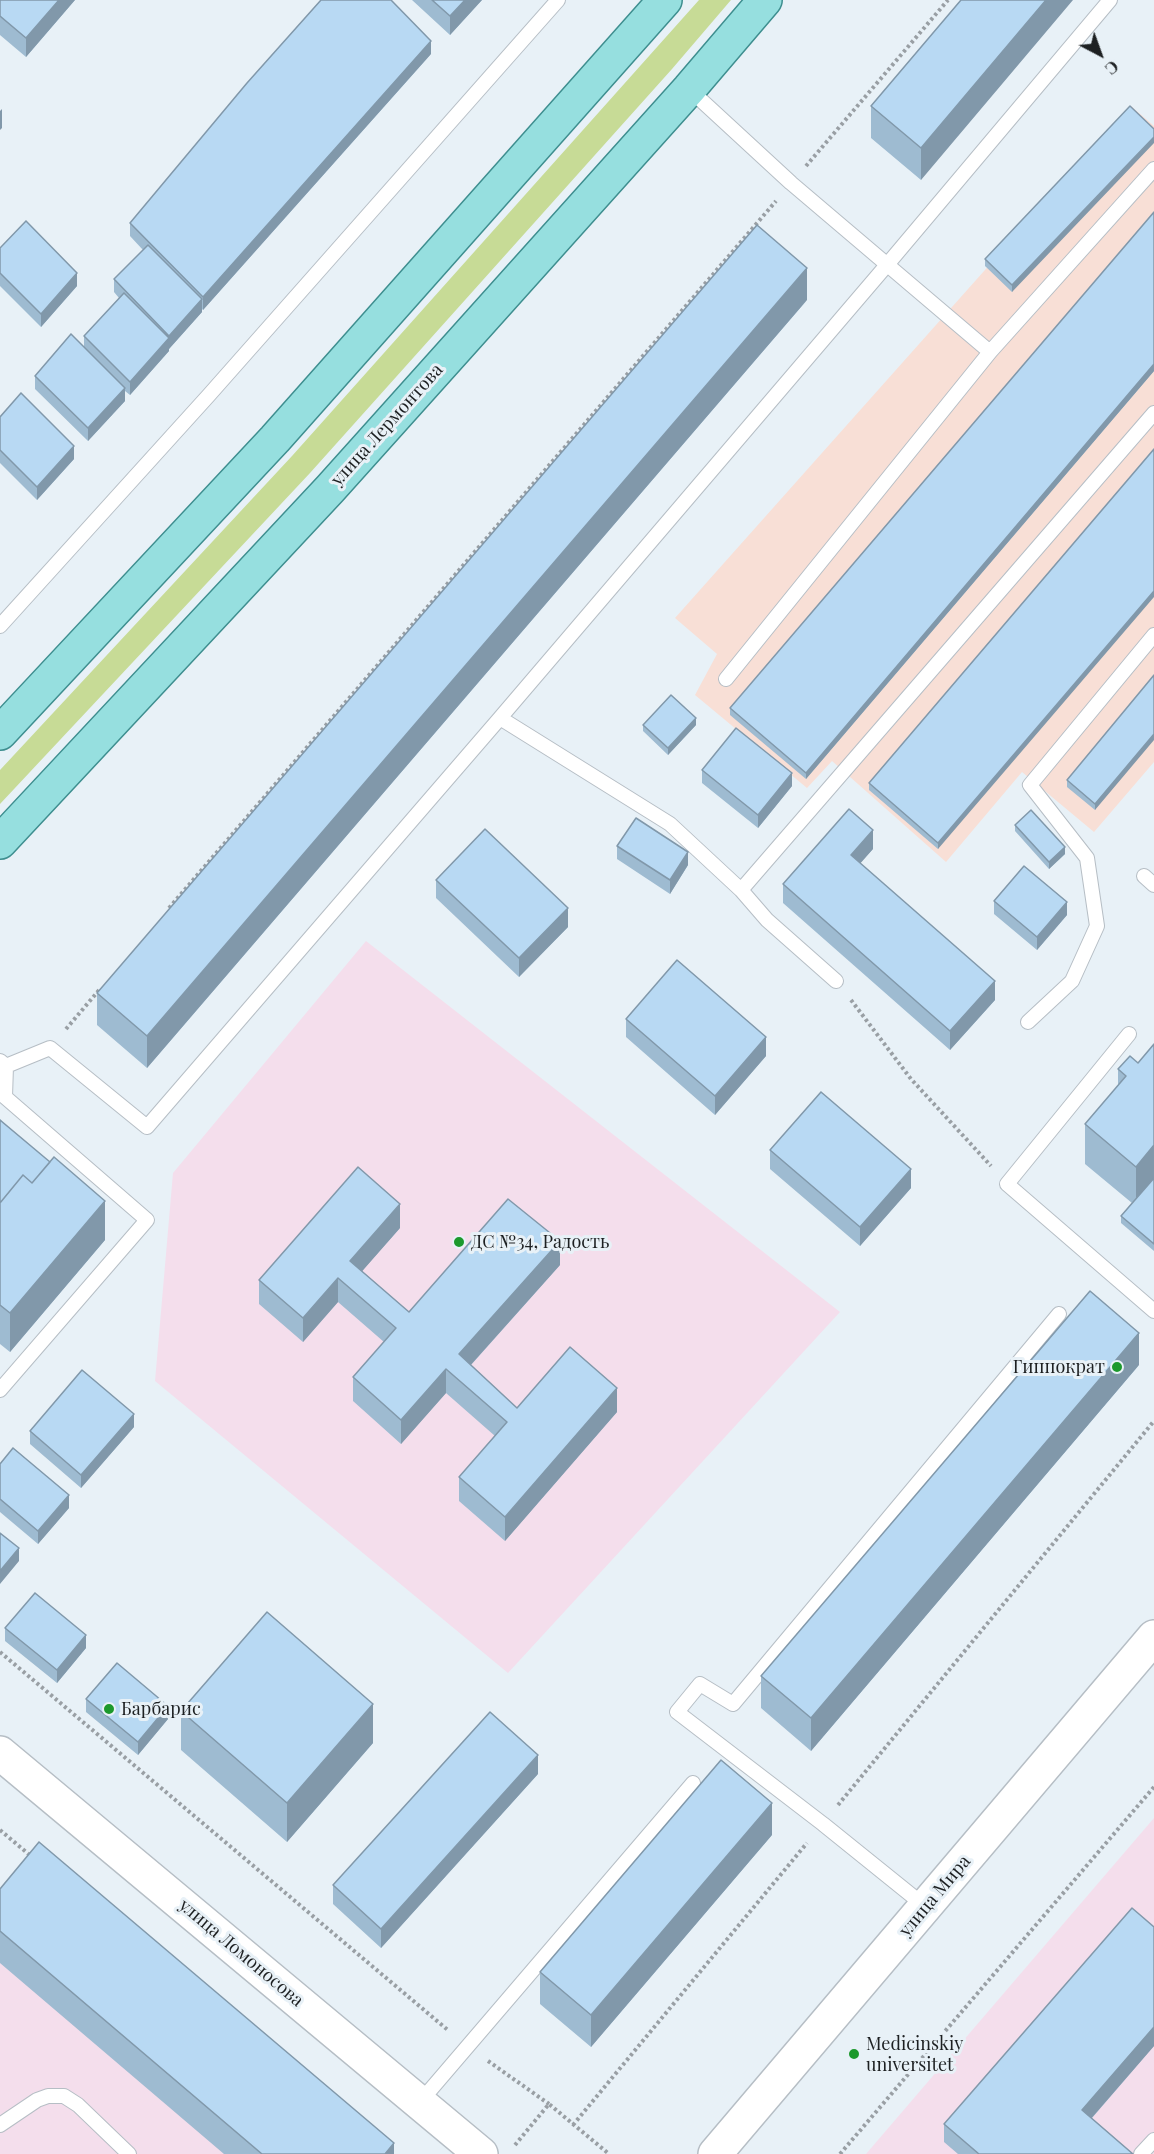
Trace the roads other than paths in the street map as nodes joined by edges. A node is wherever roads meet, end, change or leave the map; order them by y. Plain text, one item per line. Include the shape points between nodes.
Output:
1 (558, 0) edge
2 (666, 0) edge
3 (765, 0) edge
4 (1110, 0) edge
5 (689, 89) junction
6 (1154, 169) edge
7 (886, 266) junction
8 (990, 352) junction
9 (1154, 413) edge
10 (0, 626) edge
11 (1154, 635) edge
12 (726, 679) dead end
13 (500, 718) junction
14 (0, 733) edge
15 (0, 842) edge
16 (741, 890) junction
17 (836, 981) road end
18 (1028, 1022) dead end
19 (1129, 1034) dead end
20 (3, 1064) edge
21 (1154, 1311) edge
22 (1059, 1314) dead end
23 (0, 1390) edge
24 (1154, 1637) edge
25 (0, 1753) edge
26 (693, 1783) dead end
27 (926, 1907) junction
28 (420, 2102) junction
29 (0, 2126) edge
30 (1154, 2140) edge
31 (129, 2154) edge
32 (481, 2154) edge
33 (715, 2154) edge
34 (1141, 2154) edge

1 - 10 lane
2 - 14 main road via 275,439
3 - 5 main road, улица Лермонтова
4 - 7 lane
5 - 7 lane
5 - 15 main road, улица Лермонтова via 330,489
6 - 8 lane
7 - 8 lane
7 - 13 lane
8 - 12 lane
9 - 16 lane
11 - 18 lane via 1030,784 1087,858 1096,926 1072,981
13 - 16 lane via 670,824
13 - 20 lane via 147,1127 50,1048
16 - 17 lane via 767,920
19 - 21 lane via 1007,1184
20 - 23 lane via 5,1097 147,1220
22 - 27 lane via 733,1704 700,1684 677,1712
24 - 27 main road, улица Мира
25 - 28 main road, улица Ломоносова
26 - 28 lane
27 - 33 main road, улица Мира
28 - 32 main road, улица Ломоносова
29 - 31 lane via 37,2100 64,2096
30 - 34 lane

